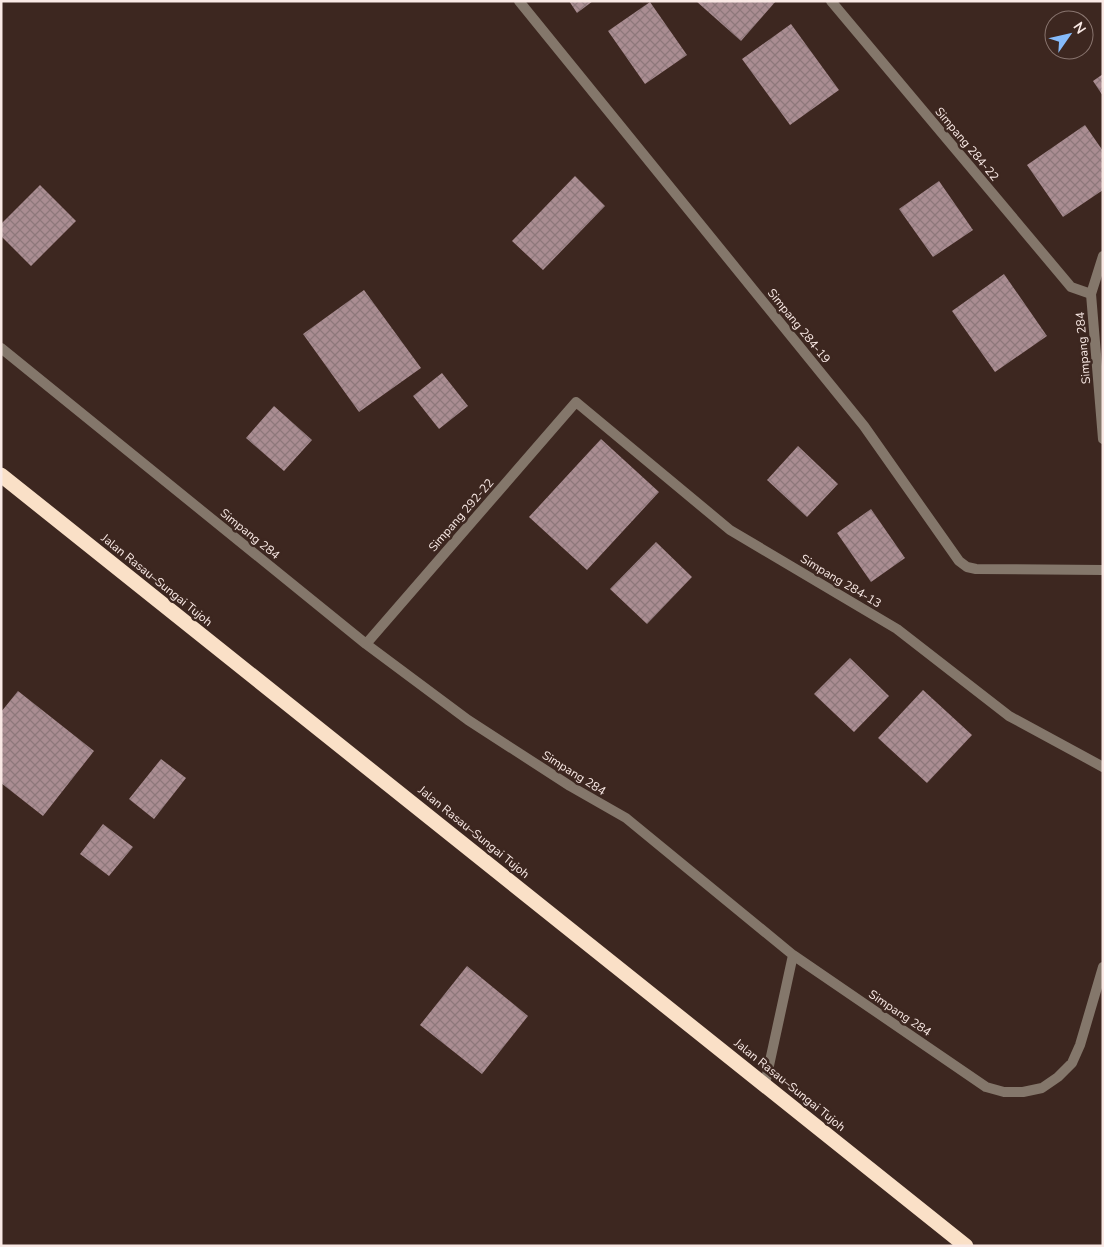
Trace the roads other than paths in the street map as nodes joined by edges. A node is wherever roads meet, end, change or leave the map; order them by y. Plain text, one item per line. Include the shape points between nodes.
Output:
1 (519, 1) edge
2 (831, 1) edge
3 (1103, 256) edge
4 (1091, 294) junction
5 (1, 348) edge
6 (576, 402) joint
7 (1103, 439) edge
8 (1, 474) edge
9 (1103, 570) edge
10 (366, 644) junction
11 (1103, 766) edge
12 (793, 955) junction
13 (1103, 966) edge
14 (765, 1084) junction
15 (926, 1214) junction
16 (955, 1246) edge
17 (966, 1246) edge

1 - 9 street, Simpang 284-19 via 864,426 959,562 976,569
2 - 4 street, Simpang 284-22 via 1071,286
3 - 4 street, Simpang 284
4 - 7 street, Simpang 284
5 - 10 street, Simpang 284
6 - 10 street, Simpang 292-22
6 - 11 street, Simpang 284-13 via 730,530 897,629 1009,716
8 - 14 highway, Jalan Rasau–Sungai Tujoh
10 - 12 street, Simpang 284 via 468,720 626,818
12 - 13 street, Simpang 284 via 986,1086 1004,1092 1042,1088 1072,1063
12 - 14 street
14 - 15 highway, Jalan Rasau–Sungai Tujoh
15 - 16 highway, Jalan Rasau–Sungai Tujoh
15 - 17 highway, Jalan Rasau–Sungai Tujoh

